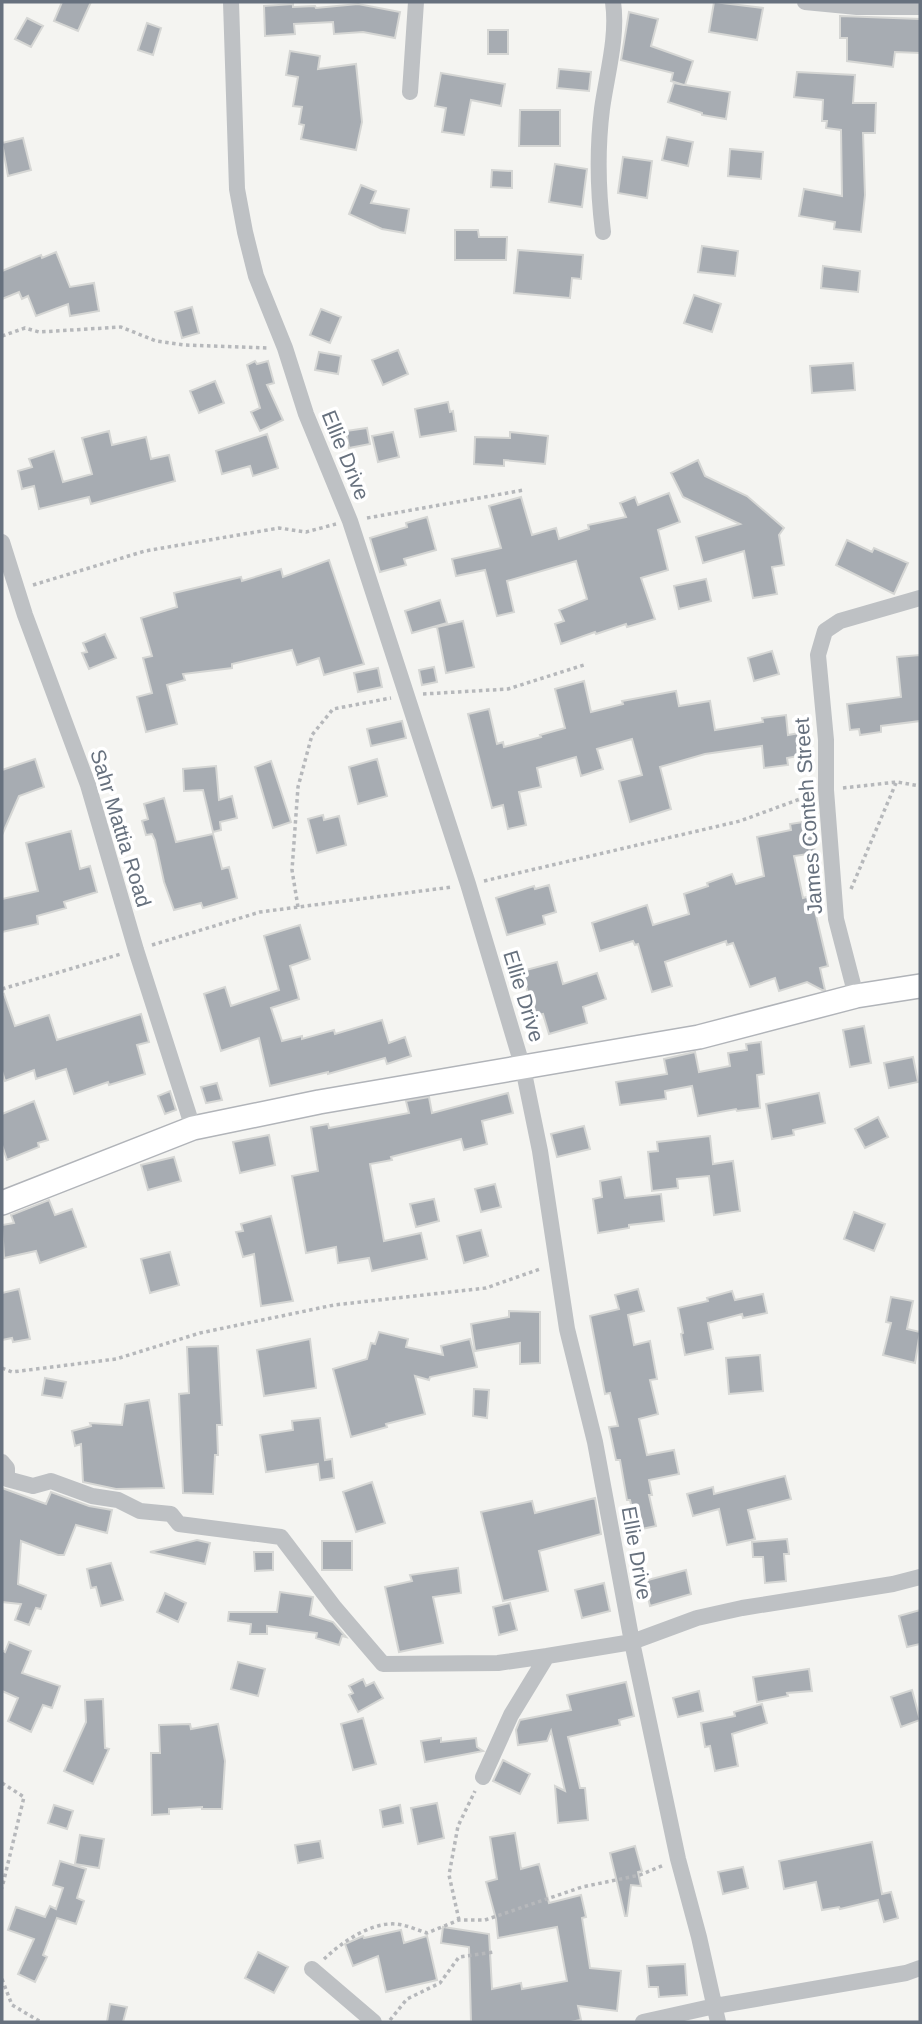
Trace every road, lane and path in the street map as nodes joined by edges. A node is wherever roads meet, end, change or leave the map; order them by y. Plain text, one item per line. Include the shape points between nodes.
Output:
1 (231, 2) edge
2 (416, 2) edge
3 (613, 2) edge
4 (805, 2) edge
5 (920, 8) edge
6 (410, 92) dead end
7 (603, 232) dead end
8 (2, 336) edge
9 (285, 348) junction
10 (524, 490) dead end
11 (350, 521) junction
12 (2, 541) edge
13 (17, 590) junction
14 (920, 598) edge
15 (587, 664) dead end
16 (406, 695) junction
17 (897, 782) junction
18 (920, 786) edge
19 (826, 790) junction
20 (468, 884) junction
21 (298, 907) junction
22 (836, 919) junction
23 (135, 950) junction
24 (920, 986) edge
25 (2, 989) edge
26 (856, 996) junction
27 (523, 1068) junction
28 (193, 1128) junction
29 (2, 1203) edge
30 (556, 1264) junction
31 (2, 1368) edge
32 (2, 1462) edge
33 (920, 1577) edge
34 (632, 1642) junction
35 (547, 1656) junction
36 (483, 1777) joint
37 (2, 1783) edge
38 (678, 1859) junction
39 (2, 1888) edge
40 (458, 1920) junction
41 (494, 1952) dead end
42 (920, 1968) edge
43 (312, 1969) joint
44 (2, 1979) edge
45 (715, 2006) junction
46 (41, 2022) edge
47 (374, 2022) edge
48 (388, 2022) edge
49 (643, 2022) edge
50 (718, 2022) edge

1 - 9 street, Ellie Drive via 237,189 256,276
2 - 6 street
3 - 7 street via 611,60 599,135
4 - 5 street
8 - 9 path via 25,328 39,332 121,327 176,344
9 - 11 street, Ellie Drive via 306,414
10 - 11 path
11 - 13 path via 306,532 279,527 145,551
11 - 16 street, Ellie Drive
12 - 13 street, Sahr Mattia Road
13 - 23 street, Sahr Mattia Road via 88,785
14 - 19 street, James Conteh Street via 859,614 825,631 818,654
15 - 16 path via 508,689
16 - 20 street, Ellie Drive
16 - 21 path via 333,709 312,735 298,787 292,870
17 - 18 path
17 - 19 path
17 - 22 path
19 - 20 path via 740,821
19 - 22 street, James Conteh Street
20 - 21 path
20 - 27 street, Ellie Drive
21 - 23 path via 260,912
22 - 26 street, James Conteh Street
23 - 25 path
23 - 28 street, Sahr Mattia Road
24 - 26 main road
26 - 27 main road via 699,1037
27 - 28 main road
27 - 30 street, Ellie Drive
28 - 29 main road
30 - 31 path via 486,1288 334,1306 200,1333 116,1359 12,1372
30 - 34 street, Ellie Drive
32 - 35 street via 7,1479 33,1486 51,1481 140,1511 171,1514 179,1524 281,1537 383,1664 498,1662
33 - 34 street via 697,1618
34 - 35 street
34 - 38 street, Ellie Drive
35 - 36 street via 511,1715
36 - 40 path via 458,1826 449,1875
37 - 39 path via 24,1797
38 - 40 path via 640,1875 582,1887 485,1920
38 - 45 street, Ellie Drive
40 - 43 path via 427,1933 385,1924 345,1940
41 - 48 path via 459,1957 440,1983 407,1999
42 - 45 street
43 - 47 street
44 - 46 path via 12,2005
45 - 49 street
45 - 50 street, Ellie Drive

